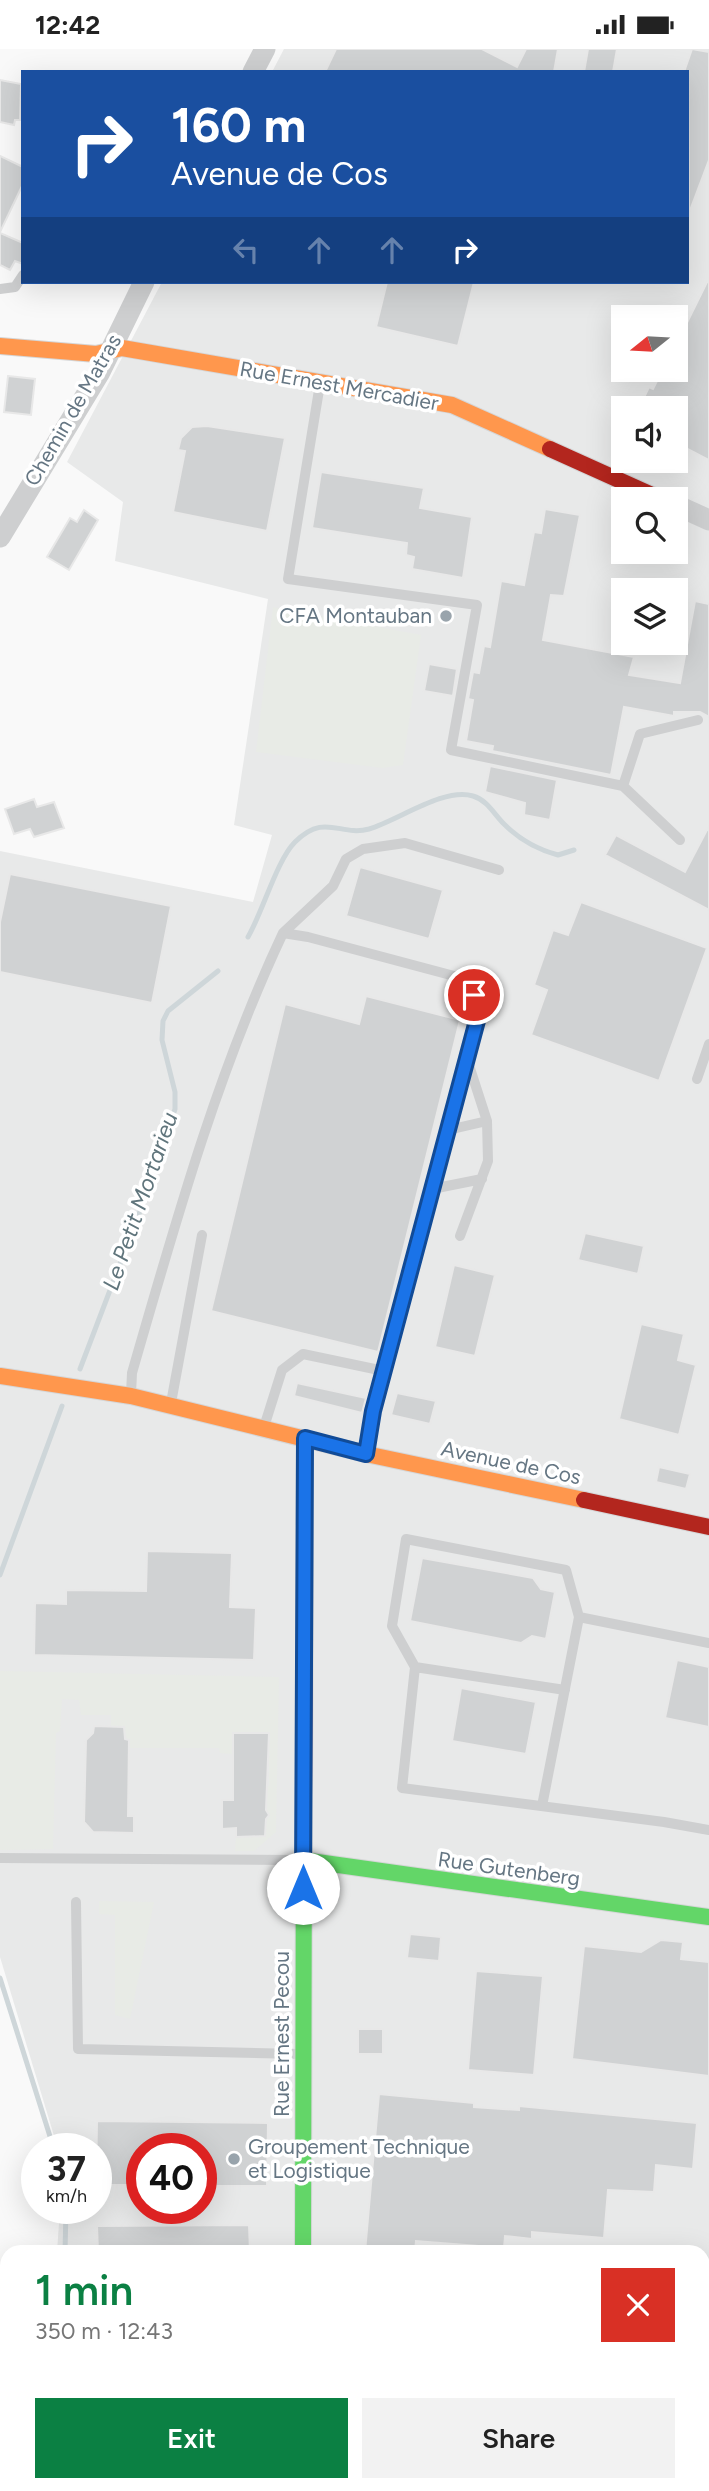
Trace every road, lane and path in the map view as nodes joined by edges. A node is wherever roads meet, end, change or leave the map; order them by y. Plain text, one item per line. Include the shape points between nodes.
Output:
1 (265, 49) edge
2 (254, 70) edge
3 (21, 278) edge
4 (143, 284) edge
5 (0, 289) edge
6 (0, 347) edge
7 (108, 351) junction
8 (320, 384) junction
9 (634, 487) edge
10 (688, 510) edge
11 (709, 520) edge
12 (0, 537) edge
13 (698, 720) dead end
14 (623, 786) junction
15 (680, 840) dead end
16 (499, 870) dead end
17 (283, 933) junction
18 (709, 1044) edge
19 (467, 1059) junction
20 (697, 1079) dead end
21 (487, 1121) junction
22 (448, 1130) junction
23 (482, 1179) junction
24 (432, 1189) junction
25 (202, 1235) dead end
26 (460, 1236) dead end
27 (384, 1371) junction
28 (0, 1376) edge
29 (131, 1396) junction
30 (171, 1405) junction
31 (264, 1427) junction
32 (305, 1438) junction
33 (366, 1454) junction
34 (709, 1527) edge
35 (579, 1617) junction
36 (709, 1643) edge
37 (415, 1667) junction
38 (565, 1689) junction
39 (542, 1806) junction
40 (709, 1831) edge
41 (0, 1858) edge
42 (303, 1860) junction
43 (76, 1902) dead end
44 (709, 1917) edge
45 (303, 2054) junction
46 (303, 2245) edge

1 - 2 street
3 - 5 lane via 15,287
4 - 7 street, Chemin de Matras
6 - 7 street, Rue Ernest Mercadier
7 - 8 street, Rue Ernest Mercadier via 122,348
7 - 12 street, Chemin de Matras via 100,372
8 - 9 street, Rue Ernest Mercadier via 452,405
8 - 14 lane via 288,579 477,605 450,750
10 - 11 street
13 - 14 lane via 640,734
14 - 15 lane
16 - 17 lane via 405,843 363,849 346,859 333,886
17 - 19 lane via 458,977 474,995 478,1017
17 - 29 lane via 191,1170 132,1373
18 - 20 lane
19 - 21 lane
19 - 22 lane
21 - 22 lane
21 - 23 lane via 488,1161
22 - 24 lane
23 - 24 lane
23 - 26 lane
24 - 27 lane
25 - 30 lane
27 - 31 lane via 303,1354 282,1370
27 - 33 lane
28 - 29 street, Avenue de Cos
29 - 30 street, Avenue de Cos
30 - 31 street, Avenue de Cos
31 - 32 street, Avenue de Cos
32 - 33 street, Avenue de Cos
32 - 42 street, Rue Ernest Pecou
33 - 34 street, Avenue de Cos
35 - 36 lane
35 - 37 lane via 566,1570 406,1539 392,1626
35 - 38 lane
37 - 38 lane
37 - 39 lane via 401,1787
38 - 39 lane
39 - 40 lane
41 - 42 lane
42 - 44 street, Rue Gutenberg
42 - 45 street, Rue Ernest Pecou
43 - 45 lane via 78,2049
45 - 46 street, Rue Ernest Pecou

